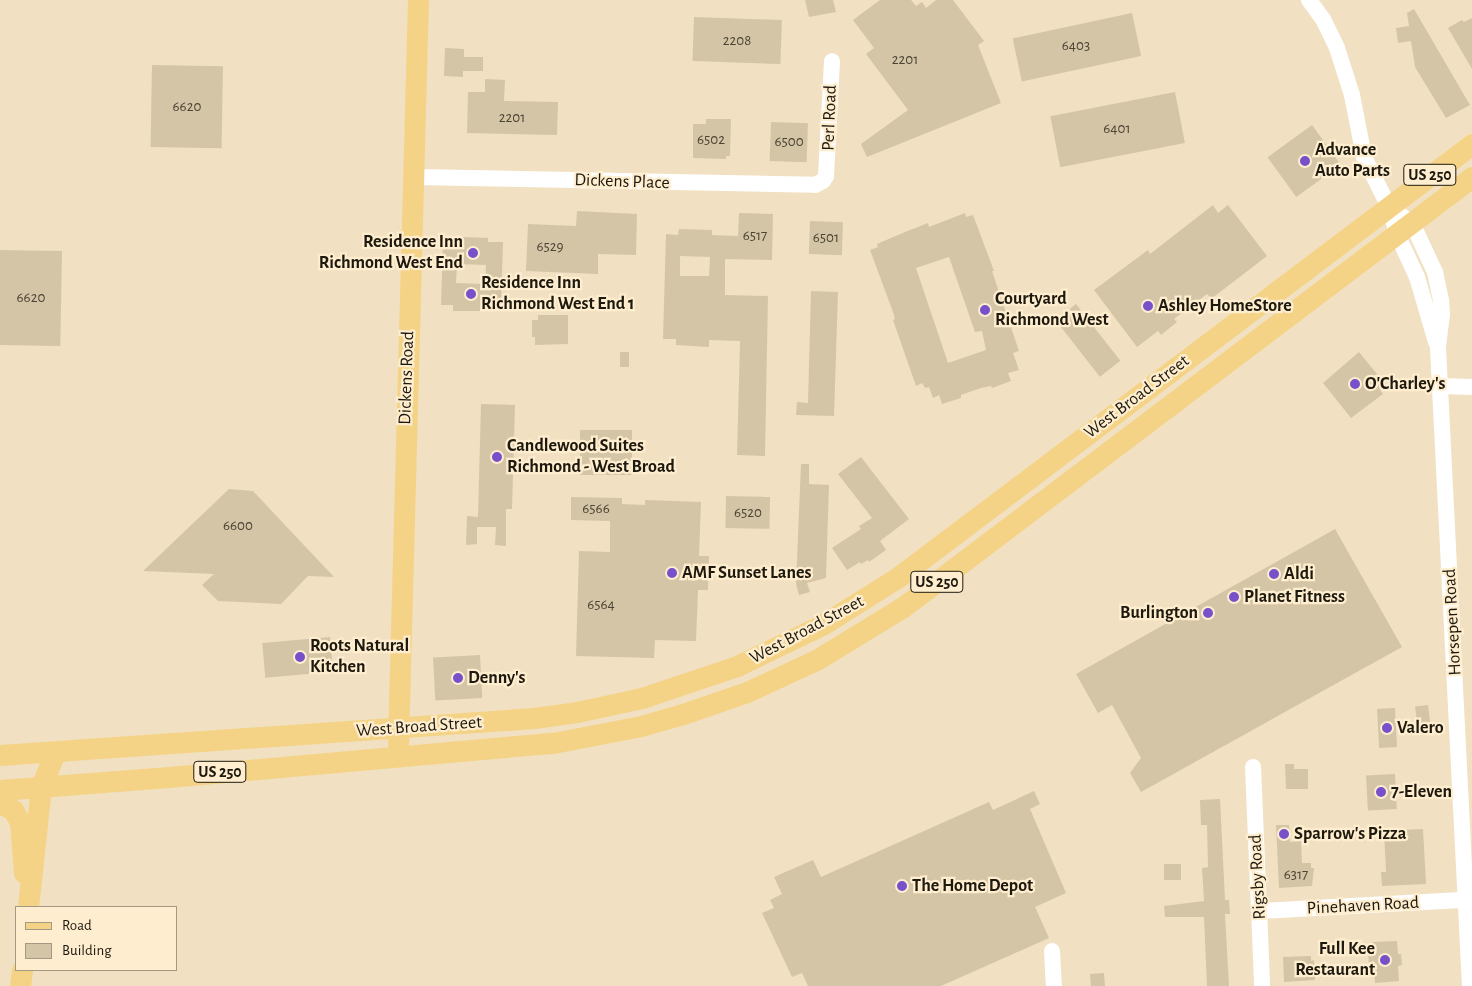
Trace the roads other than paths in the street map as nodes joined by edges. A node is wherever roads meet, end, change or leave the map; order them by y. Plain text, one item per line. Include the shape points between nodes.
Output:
1 (418, 0) edge
2 (1309, 0) edge
3 (832, 60) dead end
4 (1472, 144) edge
5 (826, 176) joint
6 (413, 177) junction
7 (1472, 177) edge
8 (1389, 207) junction
9 (1404, 228) junction
10 (1440, 386) junction
11 (1472, 387) edge
12 (973, 521) junction
13 (990, 543) junction
14 (398, 728) junction
15 (1465, 728) edge
16 (54, 752) junction
17 (33, 753) junction
18 (0, 756) edge
19 (398, 756) junction
20 (1253, 768) dead end
21 (41, 787) junction
22 (0, 790) edge
23 (0, 803) edge
24 (1466, 900) junction
25 (28, 906) edge
26 (28, 906) edge
27 (1260, 911) junction
28 (1052, 951) dead end
29 (22, 971) edge
30 (20, 986) edge
31 (1054, 986) edge
32 (1262, 986) edge
33 (1470, 986) edge

1 - 6 main road, Dickens Road
2 - 8 street, Horsepen Road via 1323,19 1337,48 1352,95 1364,157
3 - 5 street, Perl Road
4 - 8 main road, West Broad Street / US 250
5 - 6 street, Dickens Place via 820,183 806,187
6 - 14 main road, Dickens Road
7 - 9 main road, West Broad Street / US 250
8 - 9 street, Horsepen Road
8 - 12 main road, West Broad Street / US 250
9 - 10 street, Horsepen Road via 1438,348
9 - 13 main road, West Broad Street / US 250
10 - 11 street
10 - 15 street, Horsepen Road
12 - 13 main road
12 - 14 main road, West Broad Street / US 250 via 860,603 783,646 703,679 642,698 563,714
13 - 19 main road, West Broad Street / US 250 via 903,607 839,647 768,682 706,707 642,726 576,740 516,748
14 - 16 main road, West Broad Street / US 250
14 - 19 main road, Dickens Road
15 - 24 street, Horsepen Road
16 - 17 main road, West Broad Street / US 250
16 - 21 main road
17 - 18 main road, West Broad Street / US 250
17 - 21 main road
19 - 21 main road, West Broad Street / US 250
20 - 27 street, Rigsby Road
21 - 22 main road, West Broad Street / US 250
21 - 25 main road
23 - 26 main road via 13,810 20,822
24 - 27 street, Pinehaven Road
24 - 33 street, Horsepen Road
27 - 32 street, Rigsby Road
28 - 31 street
29 - 30 main road

